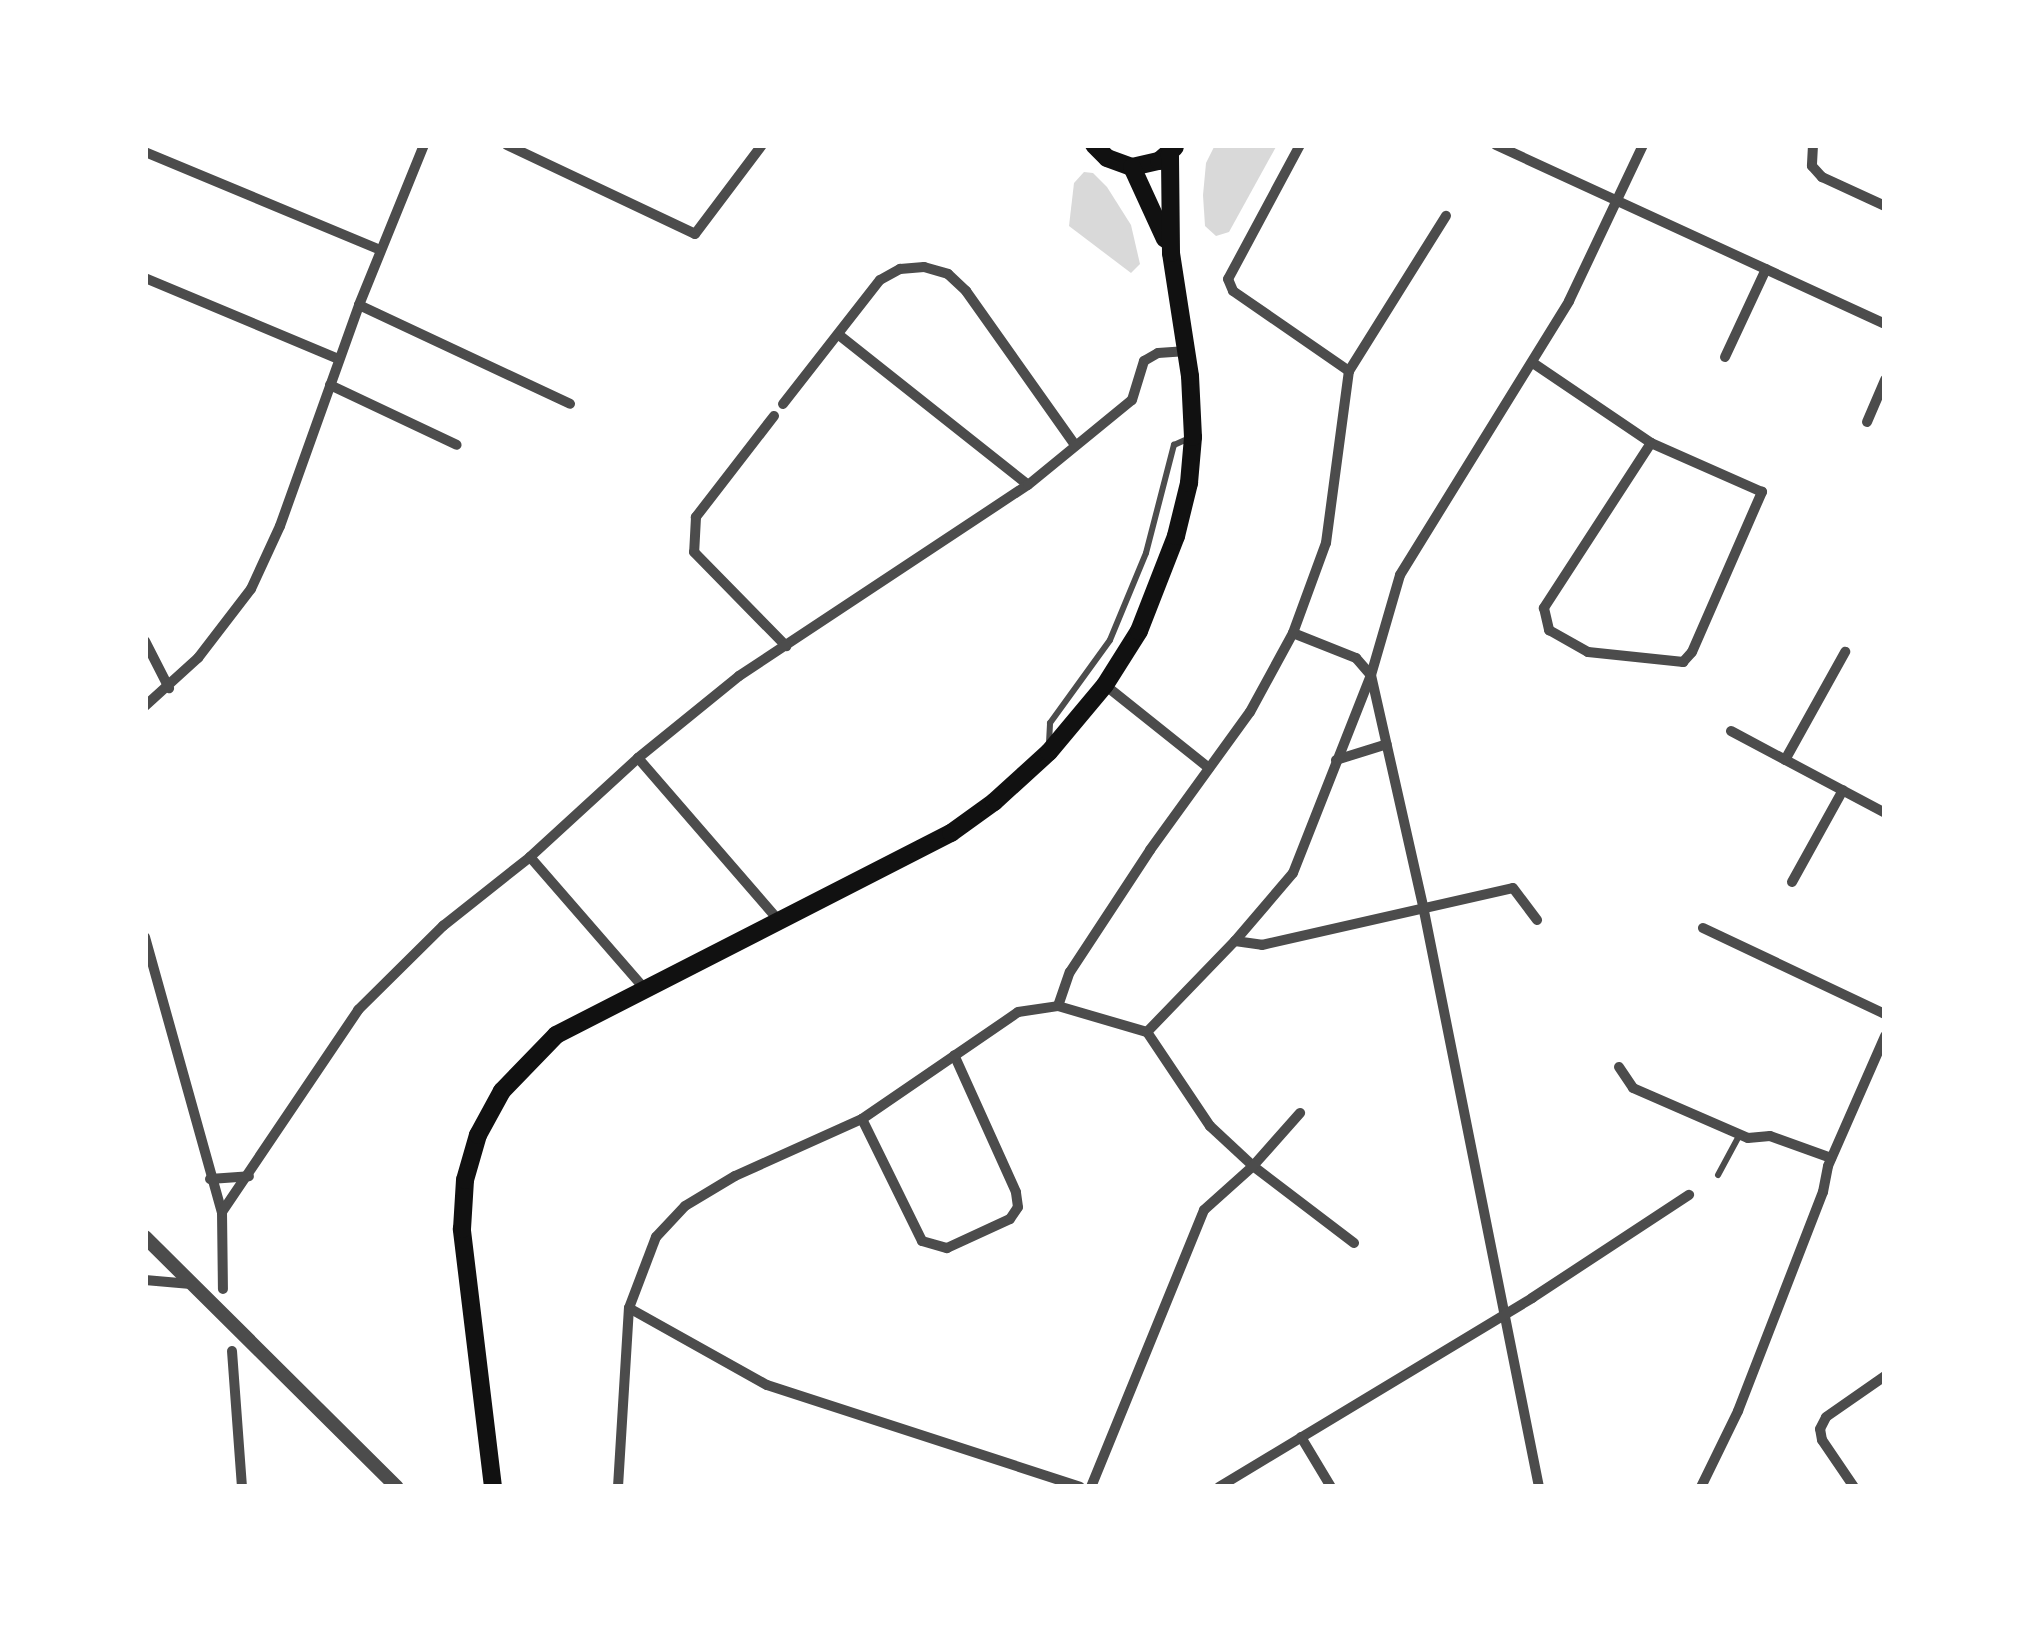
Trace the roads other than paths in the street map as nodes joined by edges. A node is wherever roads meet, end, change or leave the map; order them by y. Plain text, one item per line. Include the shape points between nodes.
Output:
1 (424, 145) edge
2 (507, 145) edge
3 (762, 145) edge
4 (1094, 145) edge
5 (1300, 145) edge
6 (1496, 145) edge
7 (1643, 145) edge
8 (1813, 145) edge
9 (1174, 149) edge
10 (145, 152) edge
11 (1132, 167) junction
12 (1616, 201) junction
13 (1885, 206) edge
14 (1446, 216) dead end
15 (380, 250) junction
16 (1171, 253) junction
17 (1766, 269) junction
18 (145, 278) edge
19 (359, 306) junction
20 (1885, 324) edge
21 (839, 335) junction
22 (1187, 351) junction
23 (1725, 357) dead end
24 (339, 359) junction
25 (1533, 363) junction
26 (1349, 371) junction
27 (1885, 380) edge
28 (330, 386) junction
29 (570, 404) dead end
30 (783, 404) dead end
31 (774, 416) dead end
32 (1866, 422) dead end
33 (1193, 437) junction
34 (1652, 443) junction
35 (457, 445) dead end
36 (1076, 446) junction
37 (1028, 485) junction
38 (1293, 633) junction
39 (145, 641) edge
40 (786, 646) junction
41 (1845, 652) dead end
42 (1371, 675) junction
43 (1105, 686) junction
44 (170, 688) junction
45 (145, 706) edge
46 (1731, 731) dead end
47 (1386, 744) junction
48 (1049, 752) junction
49 (638, 758) junction
50 (1336, 760) junction
51 (1785, 760) junction
52 (1209, 768) junction
53 (1842, 790) junction
54 (1885, 813) edge
55 (530, 857) junction
56 (1792, 882) dead end
57 (1424, 911) junction
58 (1537, 920) dead end
59 (780, 922) junction
60 (1704, 928) dead end
61 (145, 938) edge
62 (1235, 941) junction
63 (644, 988) junction
64 (1058, 1006) junction
65 (1885, 1014) edge
66 (1146, 1032) junction
67 (1885, 1036) edge
68 (954, 1055) junction
69 (1619, 1067) dead end
70 (1300, 1113) dead end
71 (862, 1119) junction
72 (1740, 1134) junction
73 (1831, 1158) junction
74 (1253, 1166) junction
75 (1718, 1175) dead end
76 (248, 1176) junction
77 (210, 1179) junction
78 (1690, 1195) dead end
79 (222, 1212) junction
80 (145, 1237) edge
81 (1354, 1242) dead end
82 (145, 1280) edge
83 (190, 1284) junction
84 (224, 1288) dead end
85 (629, 1308) junction
86 (1504, 1314) junction
87 (232, 1351) dead end
88 (1885, 1376) edge
89 (1301, 1437) junction
90 (242, 1487) edge
91 (397, 1487) edge
92 (493, 1487) edge
93 (618, 1487) edge
94 (1080, 1487) edge
95 (1090, 1487) edge
96 (1219, 1487) edge
97 (1331, 1487) edge
98 (1539, 1487) edge
99 (1701, 1487) edge
100 (1854, 1487) edge

1 - 15 street
2 - 3 street via 695,234
4 - 11 main road
5 - 26 street via 1228,279 1233,292
6 - 12 street
7 - 12 street
8 - 13 street via 1812,166 1822,178
9 - 11 main road via 1159,162
9 - 16 main road
10 - 15 street
11 - 16 main road
12 - 17 street
12 - 25 street
14 - 26 street
15 - 19 street
16 - 22 main road
17 - 20 street
17 - 23 street
18 - 24 street
19 - 24 street
19 - 29 street
21 - 30 street
21 - 36 street via 880,280 900,269 948,274
21 - 37 street
22 - 33 main road
22 - 36 street via 1158,353 1144,362 1132,400
24 - 28 street
25 - 34 street
25 - 42 street via 1400,575
26 - 38 street via 1326,543
27 - 32 street
28 - 35 street
28 - 44 street via 251,589
31 - 40 street via 696,518 694,552
33 - 43 main road via 1189,483 1160,583
33 - 48 lane via 1174,446 1139,570 1110,640 1050,723
34 - 34 street via 1544,608 1548,630 1588,652 1683,662 1762,492
36 - 37 street
37 - 40 street
38 - 42 street via 1356,658
38 - 52 street via 1250,712
39 - 44 street
40 - 49 street
41 - 51 street
42 - 47 street
42 - 50 street
43 - 48 main road
43 - 52 street
44 - 45 street
46 - 51 street
47 - 50 street
47 - 57 street
48 - 59 main road via 952,833
49 - 55 street
49 - 59 street
50 - 62 street via 1293,873
51 - 53 street
52 - 64 street via 1070,972
53 - 54 street
53 - 56 street
55 - 63 street
55 - 76 street via 443,926 358,1010
57 - 58 street via 1513,888
57 - 62 street via 1262,945
57 - 86 street
59 - 63 main road
60 - 65 street
61 - 77 street
62 - 66 street
63 - 92 main road via 556,1035 502,1090 478,1135 465,1180 462,1229
64 - 66 street
64 - 68 street via 1018,1012
66 - 74 street via 1210,1126
67 - 73 street
68 - 71 street
68 - 71 street via 1016,1192 1018,1207 1010,1220 948,1248 922,1241
69 - 72 street via 1634,1088
70 - 74 street
71 - 85 street via 734,1176 685,1206 656,1237
72 - 73 street via 1770,1136
72 - 75 lane
73 - 99 street via 1738,1411
74 - 81 street
74 - 95 street via 1204,1210
76 - 77 street
76 - 79 street
77 - 79 street
78 - 86 street
79 - 84 street
80 - 83 street
82 - 83 street
83 - 91 street
85 - 93 street
85 - 94 street via 766,1385
86 - 89 street
86 - 98 street
87 - 90 street
88 - 100 street via 1826,1417 1820,1429
89 - 96 street
89 - 97 street

